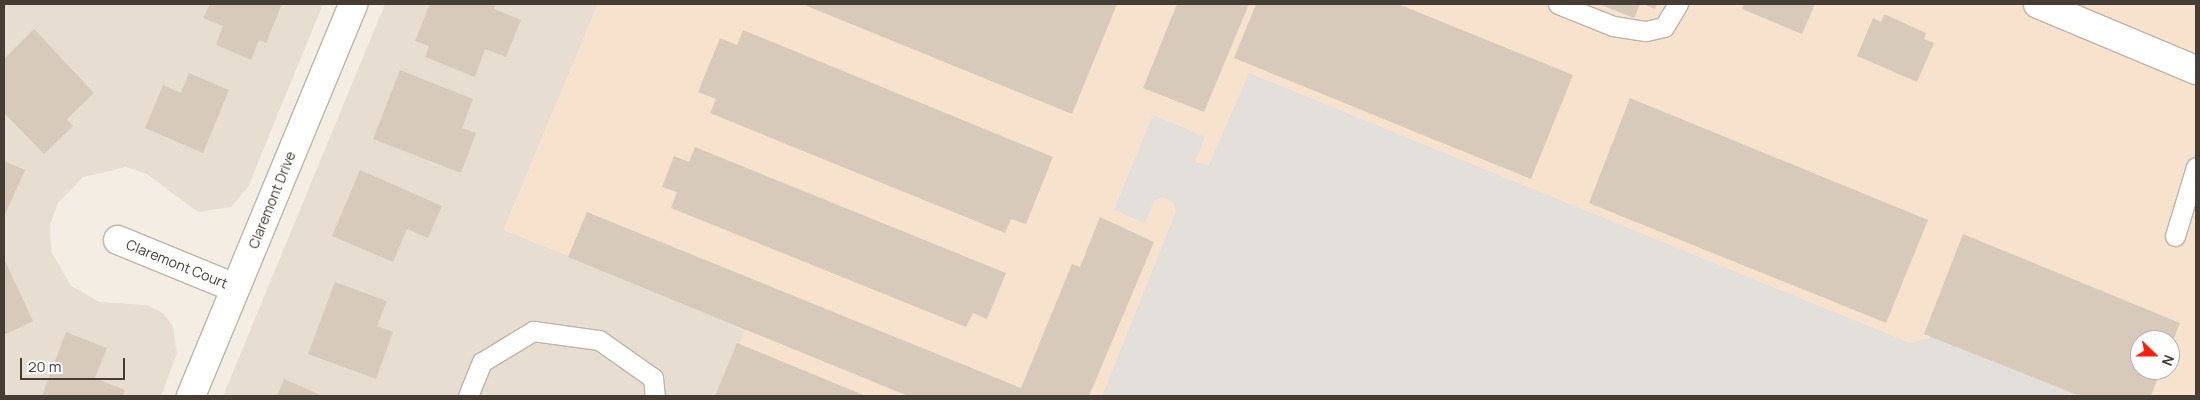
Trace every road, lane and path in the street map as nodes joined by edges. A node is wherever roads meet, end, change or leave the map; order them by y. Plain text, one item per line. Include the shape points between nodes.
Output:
1 (353, 4) edge
2 (1558, 4) edge
3 (1678, 4) edge
4 (2038, 4) edge
5 (2196, 70) edge
6 (2196, 166) edge
7 (2175, 236) dead end
8 (118, 240) dead end
9 (235, 288) junction
10 (191, 396) edge
11 (468, 396) edge
12 (655, 396) edge

1 - 9 street, Claremont Drive
2 - 3 lane via 1612,26 1646,31 1664,27
4 - 5 street
6 - 7 lane
8 - 9 street, Claremont Court
9 - 10 street, Claremont Drive
11 - 12 lane via 482,362 533,331 600,340 653,378

